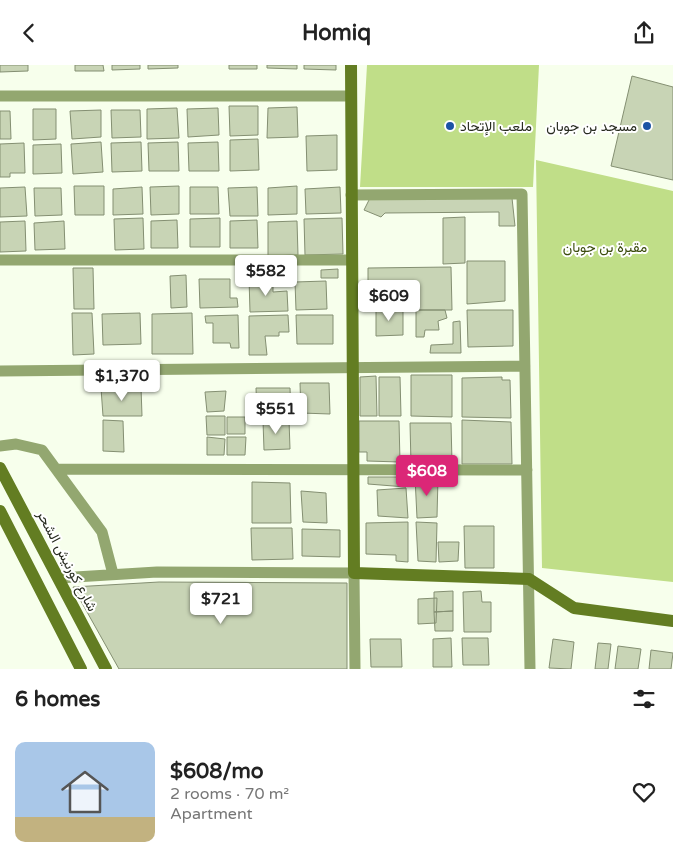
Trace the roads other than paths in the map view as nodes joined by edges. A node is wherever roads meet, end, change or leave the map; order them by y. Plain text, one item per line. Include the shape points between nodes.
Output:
1 (351, 65) edge
2 (0, 96) edge
3 (350, 96) junction
4 (351, 195) junction
5 (0, 260) edge
6 (351, 260) junction
7 (525, 366) junction
8 (352, 368) junction
9 (0, 371) edge
10 (0, 446) edge
11 (0, 468) edge
12 (56, 469) junction
13 (353, 471) junction
14 (527, 471) junction
15 (0, 511) edge
16 (354, 573) junction
17 (114, 575) junction
18 (59, 578) junction
19 (529, 579) junction
20 (673, 621) edge
21 (81, 669) edge
22 (106, 669) edge
23 (355, 669) edge
24 (530, 669) edge

1 - 3 street
2 - 3 street
3 - 4 street
4 - 6 street
4 - 7 street via 522,193
5 - 6 street
6 - 8 street
7 - 8 street
7 - 14 street
8 - 9 street
8 - 13 street
10 - 12 street via 16,445 42,450
11 - 18 street, شارع كورنيش الشحر
12 - 13 street
12 - 17 street via 102,533
13 - 14 street
13 - 16 street
14 - 19 street
15 - 21 street
16 - 17 street via 157,572
16 - 19 street
16 - 23 street
17 - 18 street
18 - 22 street, شارع كورنيش الشحر
19 - 20 street via 574,608
19 - 24 street

